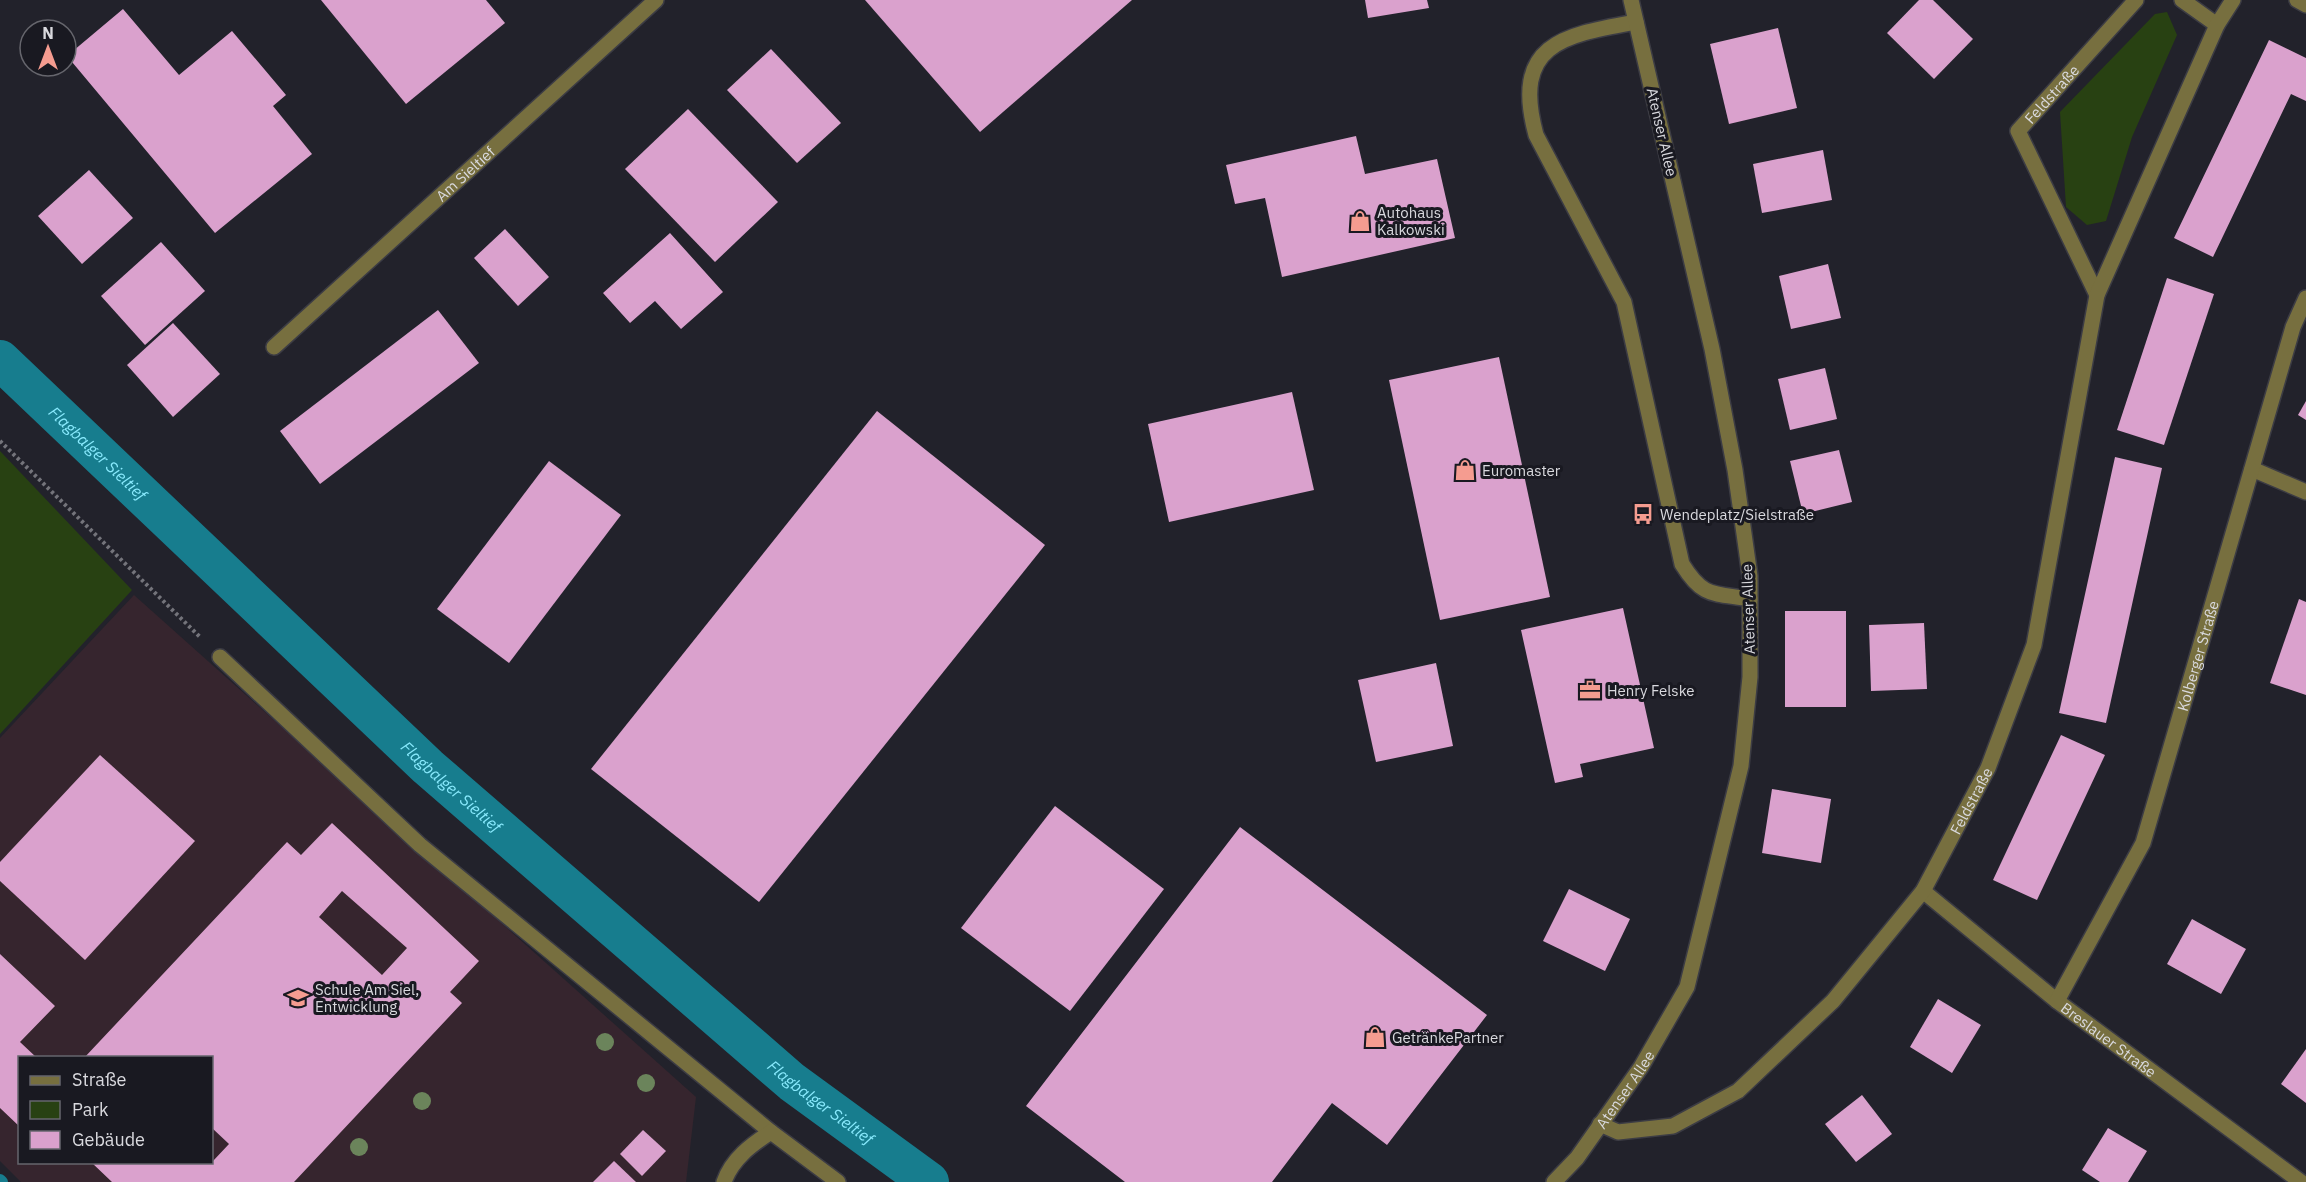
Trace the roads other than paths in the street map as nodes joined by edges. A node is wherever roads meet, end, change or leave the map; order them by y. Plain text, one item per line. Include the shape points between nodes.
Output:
1 (656, 0) edge
2 (1631, 0) edge
3 (2136, 0) edge
4 (2182, 0) edge
5 (2233, 0) edge
6 (2297, 0) edge
7 (2306, 5) edge
8 (1636, 21) junction
9 (2217, 25) junction
10 (2097, 295) junction
11 (2306, 298) edge
12 (274, 347) dead end
13 (2252, 469) junction
14 (2306, 492) edge
15 (1750, 599) junction
16 (220, 657) road end
17 (1923, 891) junction
18 (2057, 1001) junction
19 (1600, 1125) junction
20 (771, 1132) junction
21 (724, 1182) edge
22 (838, 1182) edge
23 (1554, 1182) edge
24 (2301, 1182) edge

1 - 12 street, Am Sieltief
2 - 8 street, Atenser Allee
3 - 10 street, Feldstraße via 2018,131
4 - 9 street
5 - 9 street, Feldstraße
6 - 7 street
8 - 15 street, Atenser Allee via 1712,349 1736,482
8 - 15 street via 1576,33 1554,44 1539,59 1530,88 1530,115 1536,135 1624,302 1682,564 1707,593
9 - 10 street, Feldstraße
10 - 17 street, Feldstraße via 2034,645 1988,768
11 - 13 street, Kolberger Straße via 2293,327
13 - 14 street
13 - 18 street, Kolberger Straße via 2143,843
15 - 19 street, Atenser Allee via 1750,677 1742,766 1687,987 1641,1068
16 - 20 street via 420,845
17 - 18 street, Breslauer Straße
17 - 19 street, Feldstraße via 1833,1001 1738,1091 1673,1126 1618,1132
18 - 24 street, Breslauer Straße
19 - 23 street, Atenser Allee
20 - 21 street via 741,1155 728,1169
20 - 22 street

